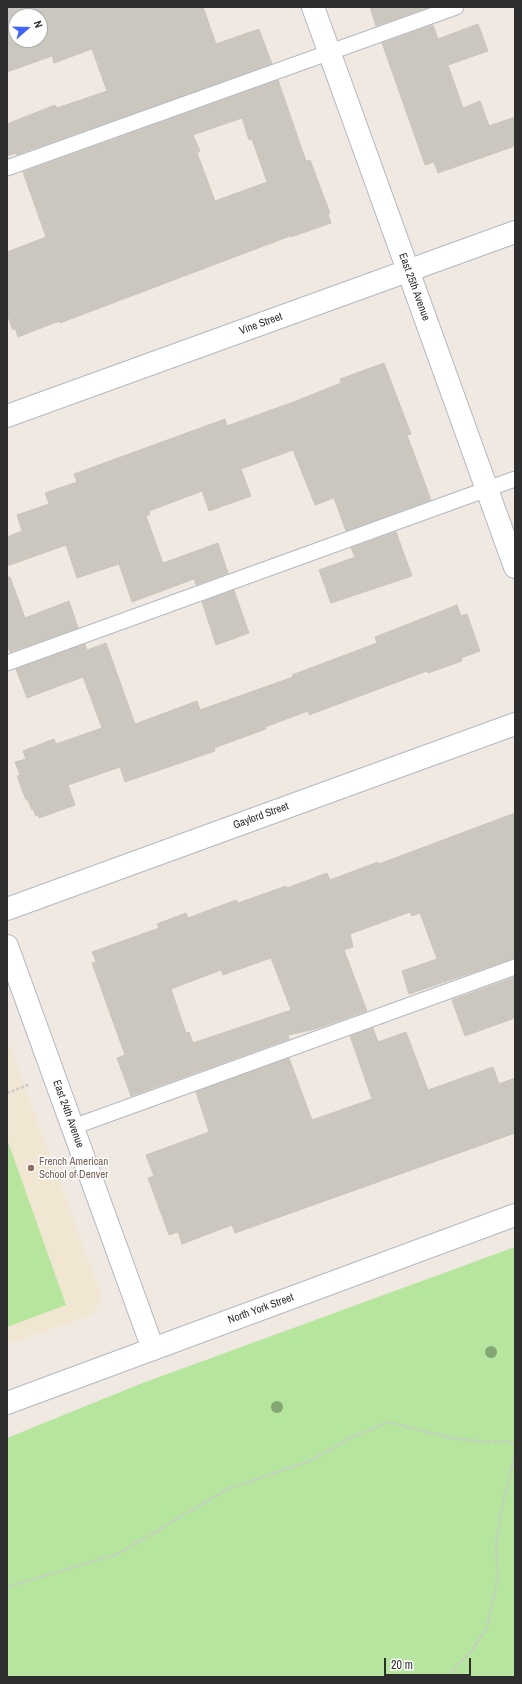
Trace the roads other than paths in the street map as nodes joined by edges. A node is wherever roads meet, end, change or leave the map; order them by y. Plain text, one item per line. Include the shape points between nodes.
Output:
1 (313, 7) edge
2 (456, 7) edge
3 (330, 52) junction
4 (7, 168) edge
5 (515, 232) edge
6 (408, 270) junction
7 (7, 416) edge
8 (515, 479) edge
9 (487, 489) junction
10 (515, 567) edge
11 (7, 663) edge
12 (515, 724) edge
13 (7, 908) edge
14 (7, 946) edge
15 (515, 967) edge
16 (73, 1127) junction
17 (515, 1215) edge
18 (153, 1349) junction
19 (7, 1403) edge

1 - 3 street, East 25th Avenue
2 - 3 lane
3 - 4 lane
3 - 6 street, East 25th Avenue
5 - 6 street, Vine Street
6 - 7 street, Vine Street
6 - 9 street, East 25th Avenue
8 - 9 lane
9 - 10 street, East 25th Avenue
9 - 11 lane
12 - 13 street, Gaylord Street
14 - 16 street, East 24th Avenue
15 - 16 lane
16 - 18 street, East 24th Avenue
17 - 18 street, North York Street
18 - 19 street, North York Street

